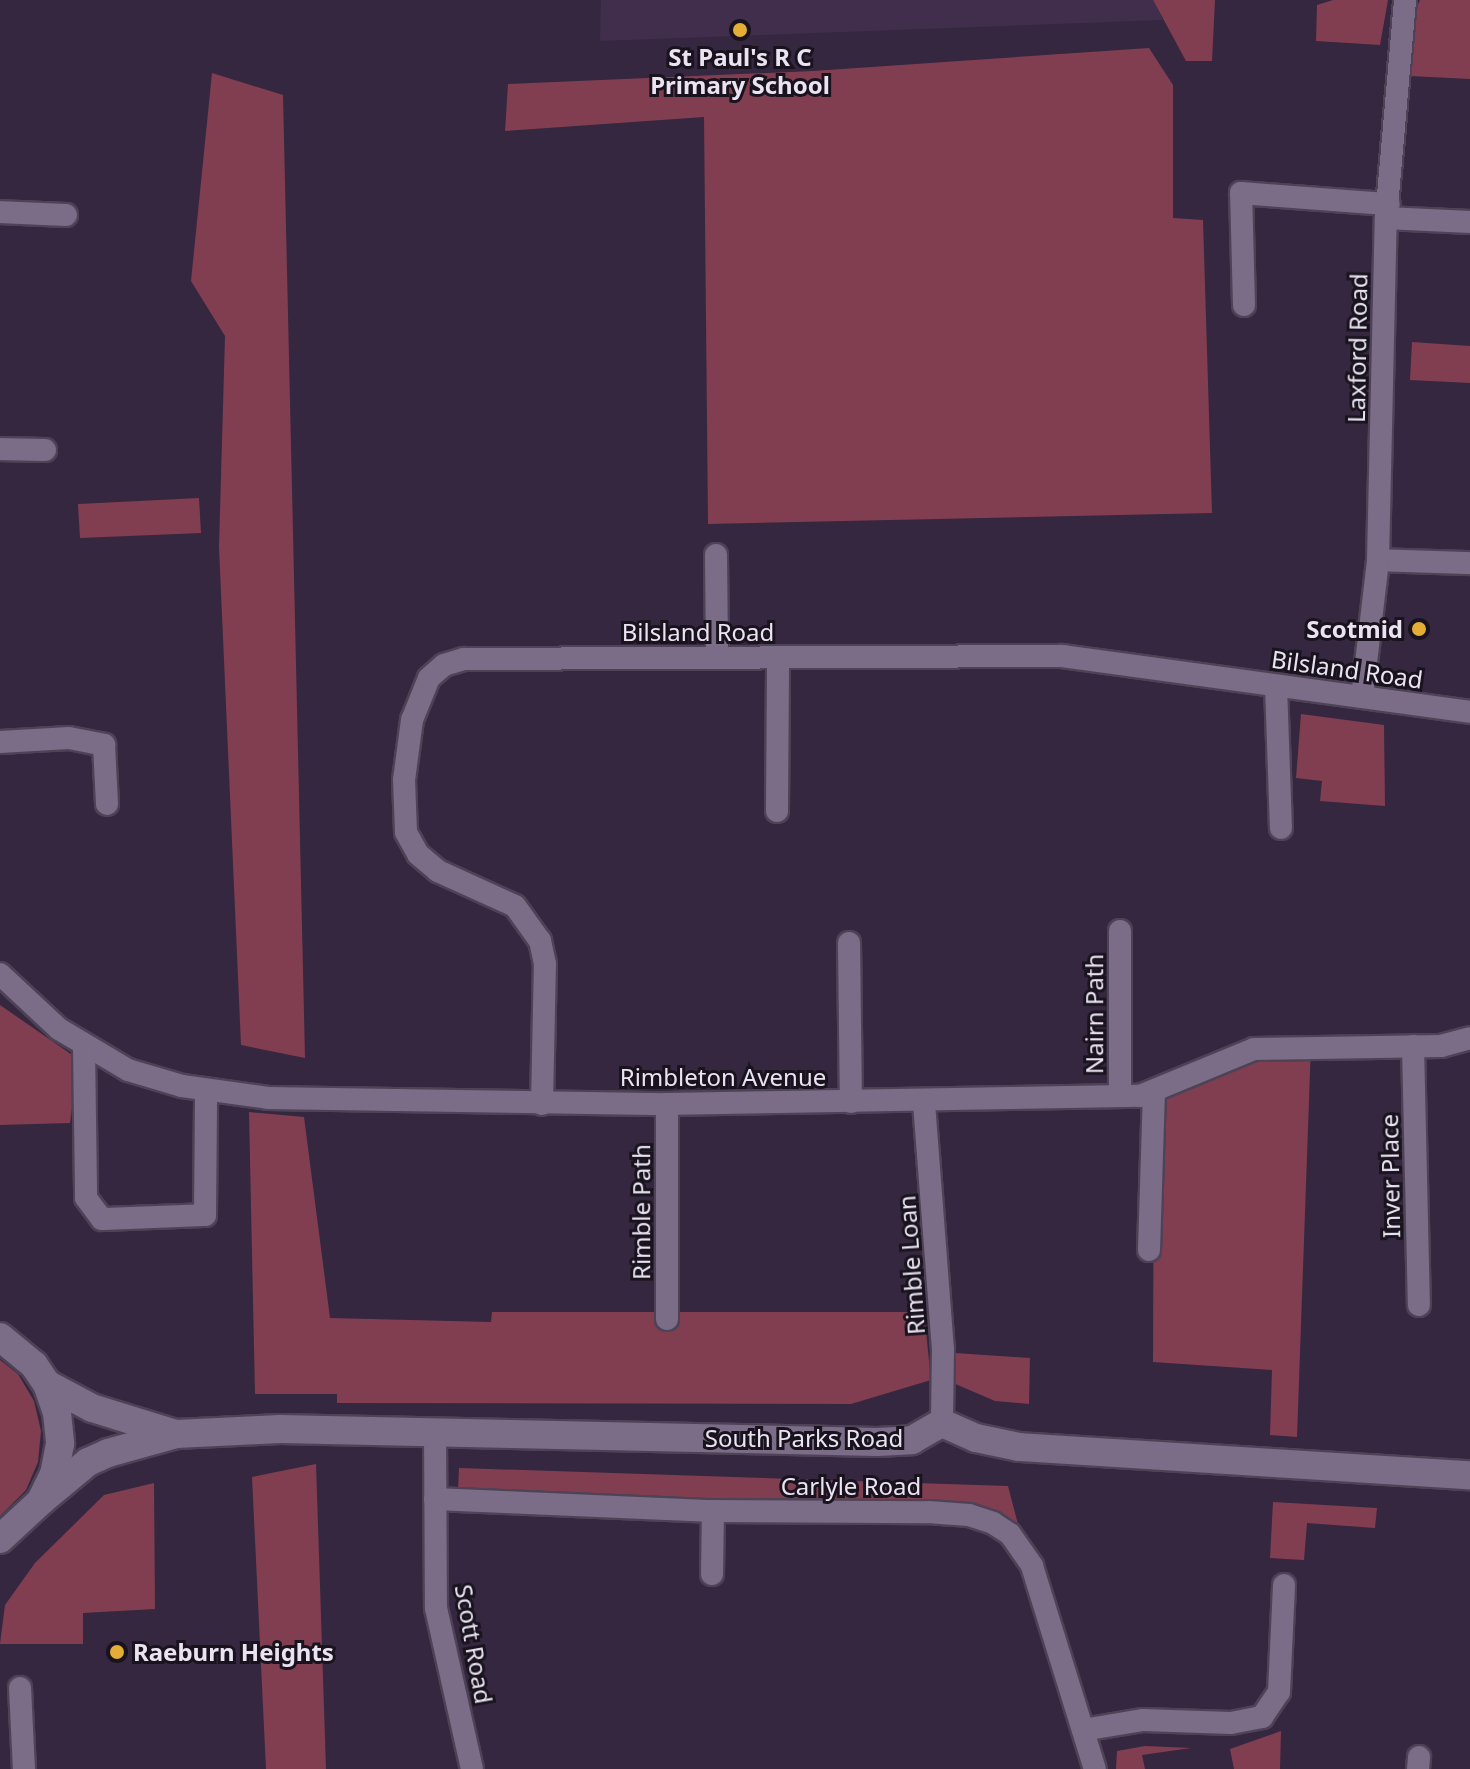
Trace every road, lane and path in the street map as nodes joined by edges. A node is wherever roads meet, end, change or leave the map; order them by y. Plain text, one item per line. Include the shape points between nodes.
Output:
1 (1405, 0) edge
2 (1388, 211) junction
3 (0, 212) edge
4 (66, 215) dead end
5 (1470, 222) edge
6 (1244, 305) dead end
7 (0, 449) edge
8 (45, 450) dead end
9 (716, 555) dead end
10 (1378, 560) junction
11 (1470, 563) edge
12 (717, 657) junction
13 (778, 658) junction
14 (1276, 686) junction
15 (1362, 697) junction
16 (1470, 712) edge
17 (0, 742) edge
18 (107, 804) dead end
19 (777, 811) dead end
20 (1281, 828) dead end
21 (1120, 931) dead end
22 (849, 943) dead end
23 (0, 974) edge
24 (1470, 1038) edge
25 (1413, 1046) junction
26 (84, 1047) junction
27 (206, 1090) junction
28 (1154, 1094) junction
29 (1120, 1096) junction
30 (851, 1102) junction
31 (924, 1103) junction
32 (542, 1104) junction
33 (667, 1104) junction
34 (1149, 1250) dead end
35 (1419, 1305) dead end
36 (667, 1319) dead end
37 (0, 1337) edge
38 (47, 1384) junction
39 (942, 1423) junction
40 (435, 1431) junction
41 (176, 1434) junction
42 (1470, 1475) edge
43 (435, 1499) junction
44 (41, 1501) junction
45 (713, 1511) junction
46 (0, 1539) edge
47 (712, 1574) dead end
48 (1284, 1585) dead end
49 (20, 1688) dead end
50 (1083, 1730) junction
51 (24, 1769) edge
52 (472, 1769) edge
53 (1095, 1769) edge

1 - 2 street, Laxford Road
2 - 5 street
2 - 6 street via 1241,193
2 - 10 street, Laxford Road
3 - 4 street
7 - 8 street
9 - 12 street
10 - 11 street
10 - 15 street, Laxford Road
12 - 13 street, Bilsland Road
12 - 32 street, Bilsland Road via 464,659 444,665 423,692 406,747 406,832 418,854 438,871 515,906 540,941 545,964
13 - 14 street, Bilsland Road via 1062,656
13 - 19 street
14 - 15 street, Bilsland Road
14 - 20 street
15 - 16 street, Bilsland Road
17 - 18 street via 69,738 104,745
21 - 29 street, Nairn Path
22 - 30 street
23 - 26 street, Rimbleton Avenue via 29,1005
24 - 25 street, Rimbleton Avenue
25 - 28 street, Rimbleton Avenue via 1254,1049
25 - 35 street, Inver Place
26 - 27 street, Rimbleton Avenue via 144,1077
26 - 27 street via 86,1198 102,1219 205,1215
27 - 32 street, Rimbleton Avenue via 268,1098
28 - 29 street, Rimbleton Avenue
28 - 34 street
29 - 31 street, Rimbleton Avenue
30 - 31 street, Rimbleton Avenue
30 - 33 street, Rimbleton Avenue
31 - 39 street, Rimble Loan via 943,1335
32 - 33 street, Rimbleton Avenue
33 - 36 street, Rimble Path
37 - 38 street via 26,1357
38 - 41 street, South Parks Road via 92,1408
38 - 44 street via 60,1444
39 - 40 street, South Parks Road via 912,1440 877,1442
39 - 42 street via 976,1438 1019,1447
40 - 41 street, South Parks Road
40 - 43 street, Scott Road
41 - 44 street, South Parks Road via 88,1462
43 - 45 street, Carlyle Road
43 - 52 street, Scott Road via 436,1608
44 - 46 street, South Parks Road
45 - 47 street
45 - 50 street, Carlyle Road via 969,1515 1002,1528 1032,1566
48 - 50 street via 1279,1692 1262,1717 1231,1723 1143,1720
49 - 51 street
50 - 53 street, Carlyle Road

